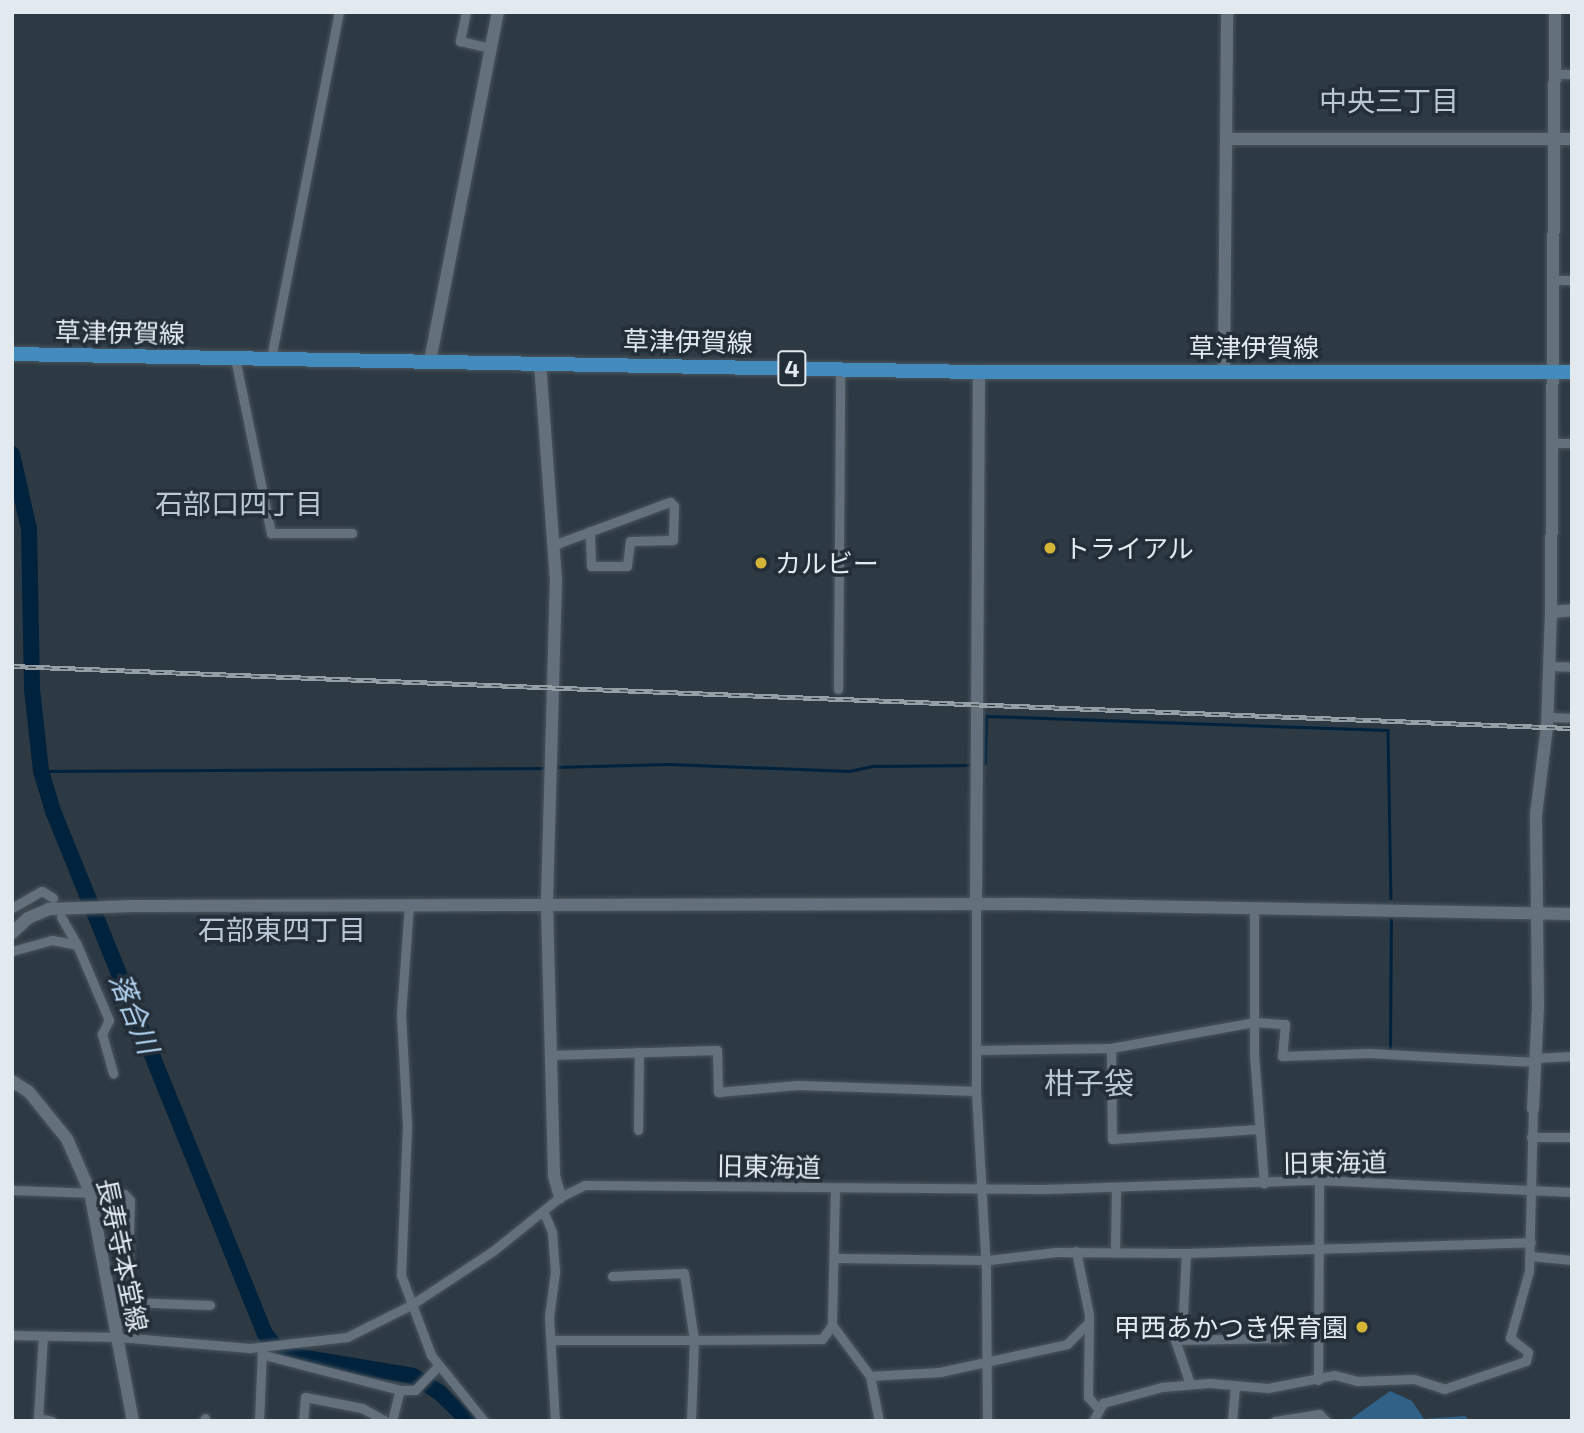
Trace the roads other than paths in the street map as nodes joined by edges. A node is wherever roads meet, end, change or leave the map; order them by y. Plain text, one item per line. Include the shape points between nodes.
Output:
1 (339, 12) edge
2 (466, 12) edge
3 (498, 12) edge
4 (1227, 12) edge
5 (1555, 12) edge
6 (490, 48) junction
7 (1555, 74) junction
8 (1572, 74) edge
9 (1227, 139) junction
10 (1554, 139) junction
11 (1572, 139) edge
12 (1555, 280) junction
13 (1572, 280) edge
14 (12, 354) edge
15 (236, 358) junction
16 (271, 359) junction
17 (430, 361) junction
18 (540, 363) junction
19 (840, 369) junction
20 (1224, 371) junction
21 (979, 372) junction
22 (1555, 372) junction
23 (1572, 372) edge
24 (1553, 443) junction
25 (1572, 443) edge
26 (590, 531) junction
27 (352, 533) dead end
28 (554, 545) junction
29 (1572, 610) edge
30 (1551, 612) junction
31 (1548, 666) junction
32 (1572, 667) edge
33 (838, 689) dead end
34 (1547, 717) junction
35 (1572, 718) edge
36 (53, 898) dead end
37 (976, 904) junction
38 (409, 905) junction
39 (547, 906) junction
40 (1254, 907) junction
41 (12, 908) edge
42 (1538, 914) junction
43 (1572, 914) edge
44 (61, 917) dead end
45 (12, 933) edge
46 (77, 945) junction
47 (12, 951) edge
48 (1254, 1022) junction
49 (1111, 1048) junction
50 (976, 1050) junction
51 (639, 1052) junction
52 (549, 1055) junction
53 (1572, 1056) edge
54 (1536, 1060) junction
55 (113, 1073) dead end
56 (12, 1081) edge
57 (976, 1091) junction
58 (1533, 1109) joint
59 (1258, 1129) junction
60 (639, 1130) dead end
61 (1531, 1137) junction
62 (1572, 1137) edge
63 (1319, 1180) junction
64 (1264, 1184) junction
65 (1116, 1187) junction
66 (835, 1188) junction
67 (1529, 1188) junction
68 (980, 1189) junction
69 (12, 1190) edge
70 (90, 1192) junction
71 (1572, 1192) edge
72 (560, 1198) junction
73 (544, 1213) junction
74 (1531, 1242) junction
75 (1319, 1250) junction
76 (1076, 1251) junction
77 (1115, 1252) junction
78 (1186, 1253) junction
79 (1530, 1256) junction
80 (835, 1258) junction
81 (985, 1260) junction
82 (1572, 1260) edge
83 (612, 1276) dead end
84 (128, 1302) junction
85 (409, 1304) junction
86 (210, 1305) dead end
87 (1089, 1322) junction
88 (1318, 1322) junction
89 (832, 1325) junction
90 (117, 1331) junction
91 (12, 1335) edge
92 (43, 1336) junction
93 (552, 1340) junction
94 (694, 1340) junction
95 (1175, 1340) junction
96 (264, 1349) junction
97 (986, 1363) junction
98 (438, 1366) junction
99 (870, 1376) junction
100 (1318, 1380) junction
101 (1190, 1384) junction
102 (1235, 1387) junction
103 (400, 1390) junction
104 (1097, 1407) junction
105 (362, 1408) junction
106 (52, 1421) edge
107 (133, 1421) edge
108 (259, 1421) edge
109 (303, 1421) edge
110 (358, 1421) edge
111 (385, 1421) edge
112 (392, 1421) edge
113 (484, 1421) edge
114 (555, 1421) edge
115 (691, 1421) edge
116 (879, 1421) edge
117 (987, 1421) edge
118 (1093, 1421) edge
119 (1232, 1421) edge
120 (1275, 1421) edge
121 (1326, 1421) edge

1 - 16 street
2 - 6 street via 460,41
3 - 6 street
4 - 9 street
5 - 7 street
6 - 17 street
7 - 8 street
7 - 10 street
9 - 10 street
9 - 20 street
10 - 11 street
10 - 12 street
12 - 13 street
12 - 22 street
14 - 15 main road, 草津伊賀線 / 4
15 - 16 main road, 草津伊賀線 / 4
15 - 27 street via 271,533
16 - 17 main road, 草津伊賀線 / 4
17 - 18 main road, 草津伊賀線 / 4
18 - 19 main road, 草津伊賀線 / 4
18 - 28 street
19 - 21 main road, 草津伊賀線 / 4
19 - 33 street
20 - 21 main road, 草津伊賀線 / 4
20 - 22 main road, 草津伊賀線 / 4
21 - 37 street
22 - 23 main road, 草津伊賀線 / 4
22 - 24 street
24 - 25 street
24 - 30 street
26 - 26 street via 670,502 674,506 673,540 630,541 627,566 591,566
26 - 28 street
28 - 39 street
29 - 30 street
30 - 31 street
31 - 32 street
31 - 34 street
34 - 35 street
34 - 42 street via 1536,815
36 - 41 street via 42,891
37 - 39 street
37 - 40 street
37 - 50 street
38 - 39 street
38 - 45 street via 81,907 38,913
38 - 85 street via 401,1014 407,1126 401,1275
39 - 52 street
40 - 42 street
40 - 48 street
42 - 43 street
42 - 54 street
44 - 46 street
46 - 47 street via 52,940
46 - 55 street via 109,1020 102,1034
48 - 49 street
48 - 54 street via 1285,1024 1282,1056 1369,1053
48 - 59 street
49 - 50 street
49 - 59 street via 1112,1139
50 - 57 street
51 - 52 street
51 - 57 street via 718,1050 718,1092 798,1085
51 - 60 street
52 - 72 street via 554,1176
53 - 54 street
54 - 58 street
56 - 70 street, 長寿寺本堂線 via 29,1092 67,1139
57 - 68 street
58 - 61 street
59 - 64 street
61 - 62 street
61 - 67 street
63 - 64 street, 旧東海道
63 - 67 street, 旧東海道
63 - 75 street
64 - 65 street, 旧東海道
65 - 68 street, 旧東海道
65 - 77 street
66 - 68 street, 旧東海道
66 - 72 street, 旧東海道 via 585,1185
66 - 80 street
67 - 71 street, 旧東海道
67 - 74 street
68 - 81 street
69 - 70 street
70 - 84 street via 124,1194 130,1200
70 - 90 street, 長寿寺本堂線
72 - 73 street, 旧東海道
73 - 85 street, 旧東海道
73 - 93 street via 552,1232 555,1272 549,1317
74 - 75 street
74 - 79 street
75 - 78 street
75 - 88 street
76 - 77 street
76 - 81 street
76 - 87 street
77 - 78 street
78 - 95 street via 1183,1314 1175,1327
79 - 82 street
79 - 100 street via 1510,1338 1528,1352 1526,1361 1444,1389 1414,1379 1357,1381 1335,1375
80 - 81 street
80 - 89 street
81 - 97 street
83 - 94 street via 684,1273
84 - 86 street
84 - 90 street via 127,1320
85 - 96 street, 旧東海道 via 346,1337 281,1341
85 - 98 street
87 - 97 street via 1067,1344
87 - 104 street via 1088,1397
88 - 95 street via 1301,1324 1283,1338
88 - 100 street
89 - 94 street via 822,1339
89 - 99 street
90 - 92 street, 旧東海道
90 - 96 street, 旧東海道
90 - 107 street, 長寿寺本堂線
91 - 92 street, 旧東海道
92 - 106 street via 38,1418
93 - 94 street
93 - 114 street
94 - 115 street
95 - 101 street
96 - 103 street
96 - 108 street
97 - 99 street
97 - 117 street
98 - 103 street via 415,1390
98 - 113 street
99 - 116 street
100 - 102 street via 1268,1388
101 - 102 street
101 - 104 street via 1116,1397
102 - 119 street
103 - 112 street
104 - 118 street
105 - 109 street via 305,1397
105 - 110 street
105 - 111 street
120 - 121 street via 1319,1415

